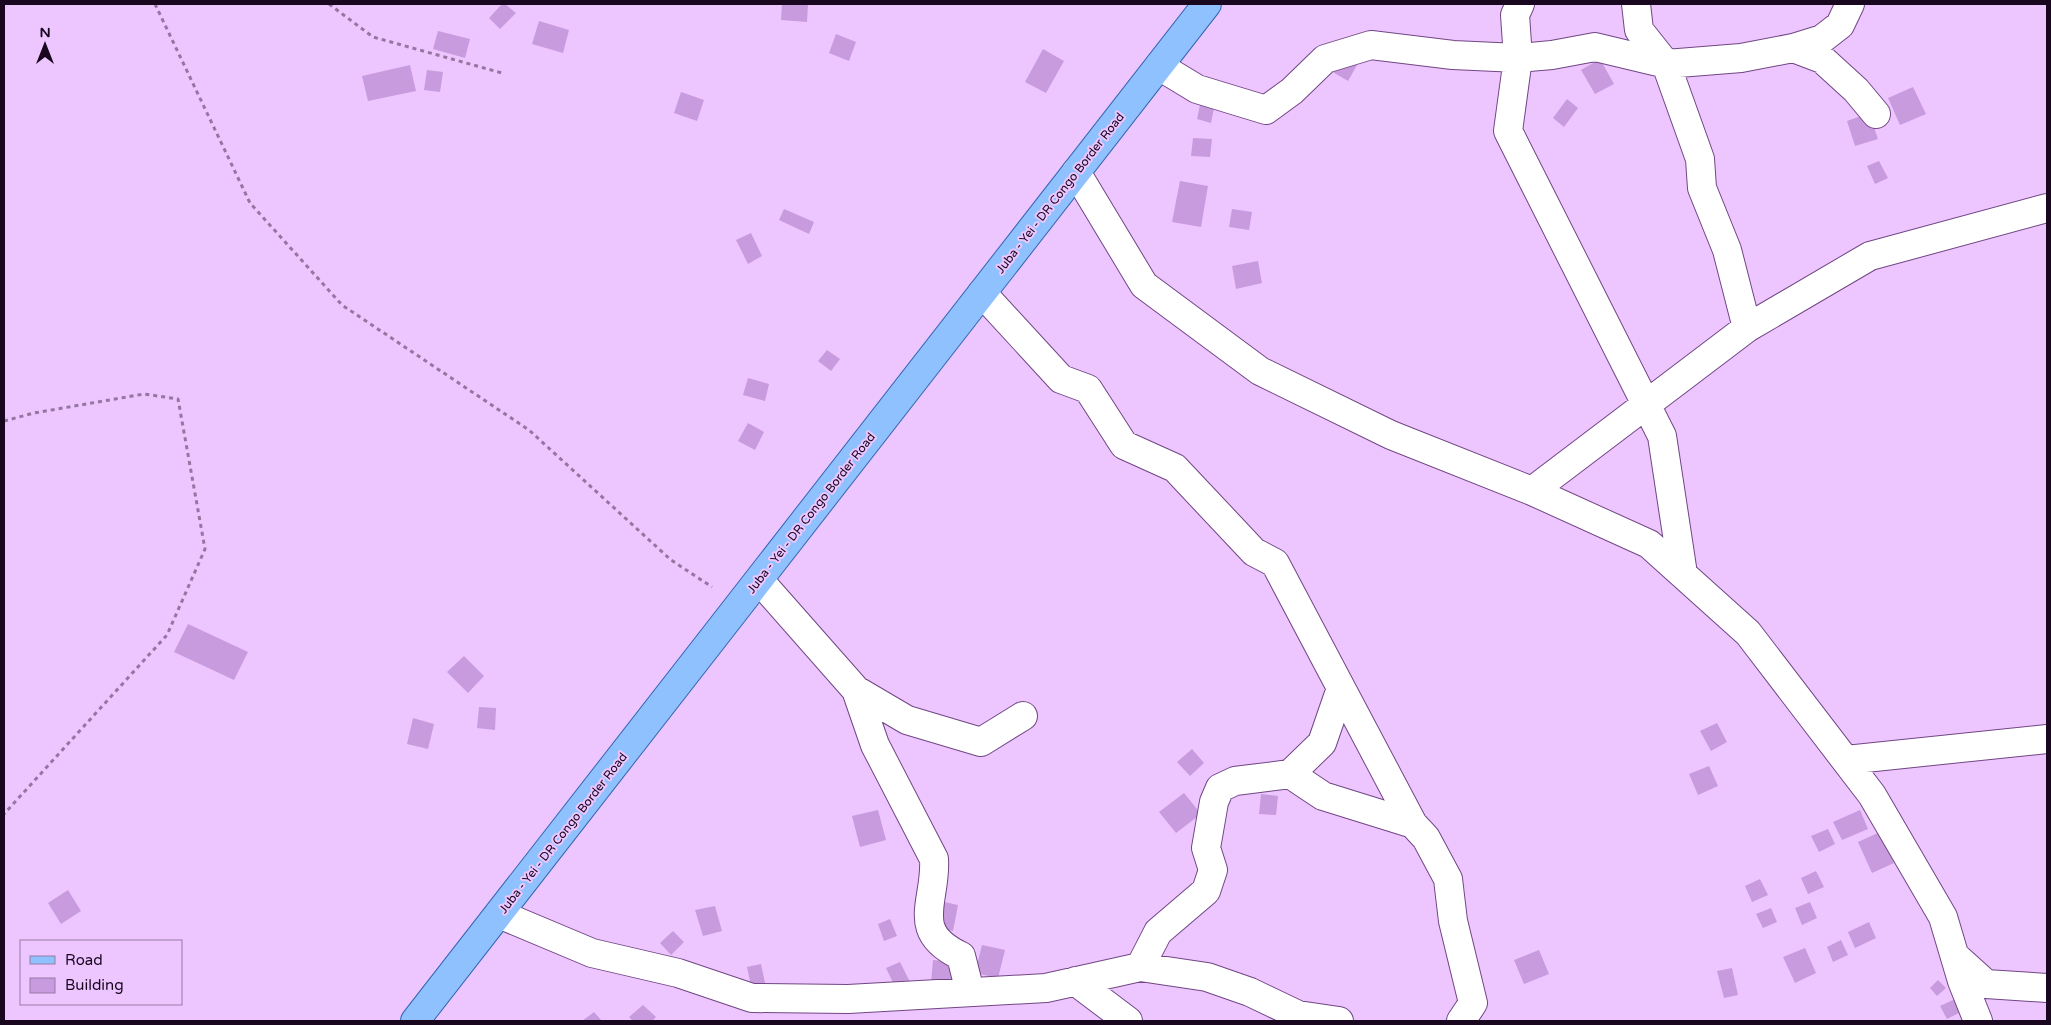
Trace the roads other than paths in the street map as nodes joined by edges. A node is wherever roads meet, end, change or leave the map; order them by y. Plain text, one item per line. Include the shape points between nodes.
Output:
1 (1207, 4) edge
2 (1520, 4) edge
3 (1636, 4) edge
4 (1850, 4) edge
5 (1793, 48) junction
6 (1518, 58) junction
7 (1666, 64) junction
8 (1159, 66) junction
9 (1876, 114) dead end
10 (1076, 172) junction
11 (2047, 208) edge
12 (982, 293) junction
13 (1746, 328) junction
14 (1645, 405) junction
15 (1532, 491) junction
16 (1683, 574) junction
17 (759, 580) junction
18 (1341, 688) junction
19 (856, 690) junction
20 (1023, 716) dead end
21 (2047, 740) edge
22 (1846, 760) junction
23 (1290, 774) junction
24 (1413, 824) junction
25 (499, 914) junction
26 (1954, 955) junction
27 (1140, 967) junction
28 (1076, 981) junction
29 (2047, 988) edge
30 (970, 992) junction
31 (415, 1021) edge
32 (1128, 1021) edge
33 (1339, 1021) edge
34 (1461, 1021) edge
35 (1978, 1021) edge

1 - 8 main road, Juba - Yei - DR Congo Border Road
2 - 6 street via 1515,15
3 - 7 street via 1639,30
4 - 5 street via 1840,25 1822,39
5 - 7 street via 1741,58
5 - 9 street via 1822,59 1856,90
6 - 7 street via 1595,47
6 - 8 street via 1453,55 1371,45 1325,59 1292,91 1266,110 1197,89
6 - 14 street via 1508,131
7 - 13 street via 1700,159 1702,188 1727,250
8 - 10 main road, Juba - Yei - DR Congo Border Road
10 - 12 main road, Juba - Yei - DR Congo Border Road
10 - 15 street via 1144,285 1260,371 1390,435
11 - 13 street via 1870,256
12 - 17 main road, Juba - Yei - DR Congo Border Road
12 - 18 street via 1061,379 1088,389 1124,445 1175,468 1254,552 1275,563
13 - 14 street
14 - 15 street
14 - 16 street via 1662,436
15 - 16 street via 1649,544
16 - 22 street via 1748,633
17 - 19 street
17 - 25 main road, Juba - Yei - DR Congo Border Road
18 - 23 street via 1322,743
18 - 24 street
19 - 20 street via 907,720 981,742
19 - 30 street via 875,745 934,860 935,876 928,904 930,929 945,948 961,956
21 - 22 street
22 - 26 street via 1872,795 1943,917
23 - 24 street via 1323,796
23 - 27 street via 1235,781 1220,788 1214,802 1206,848 1213,870 1206,891 1158,932
24 - 34 street via 1426,838 1448,879 1453,921 1473,1004
25 - 30 street via 592,953 678,973 752,998 848,999
25 - 31 main road, Juba - Yei - DR Congo Border Road
26 - 29 street via 1986,984
26 - 35 street
27 - 28 street
27 - 33 street via 1207,977 1250,992 1298,1015
28 - 30 street via 1046,988
28 - 32 street

